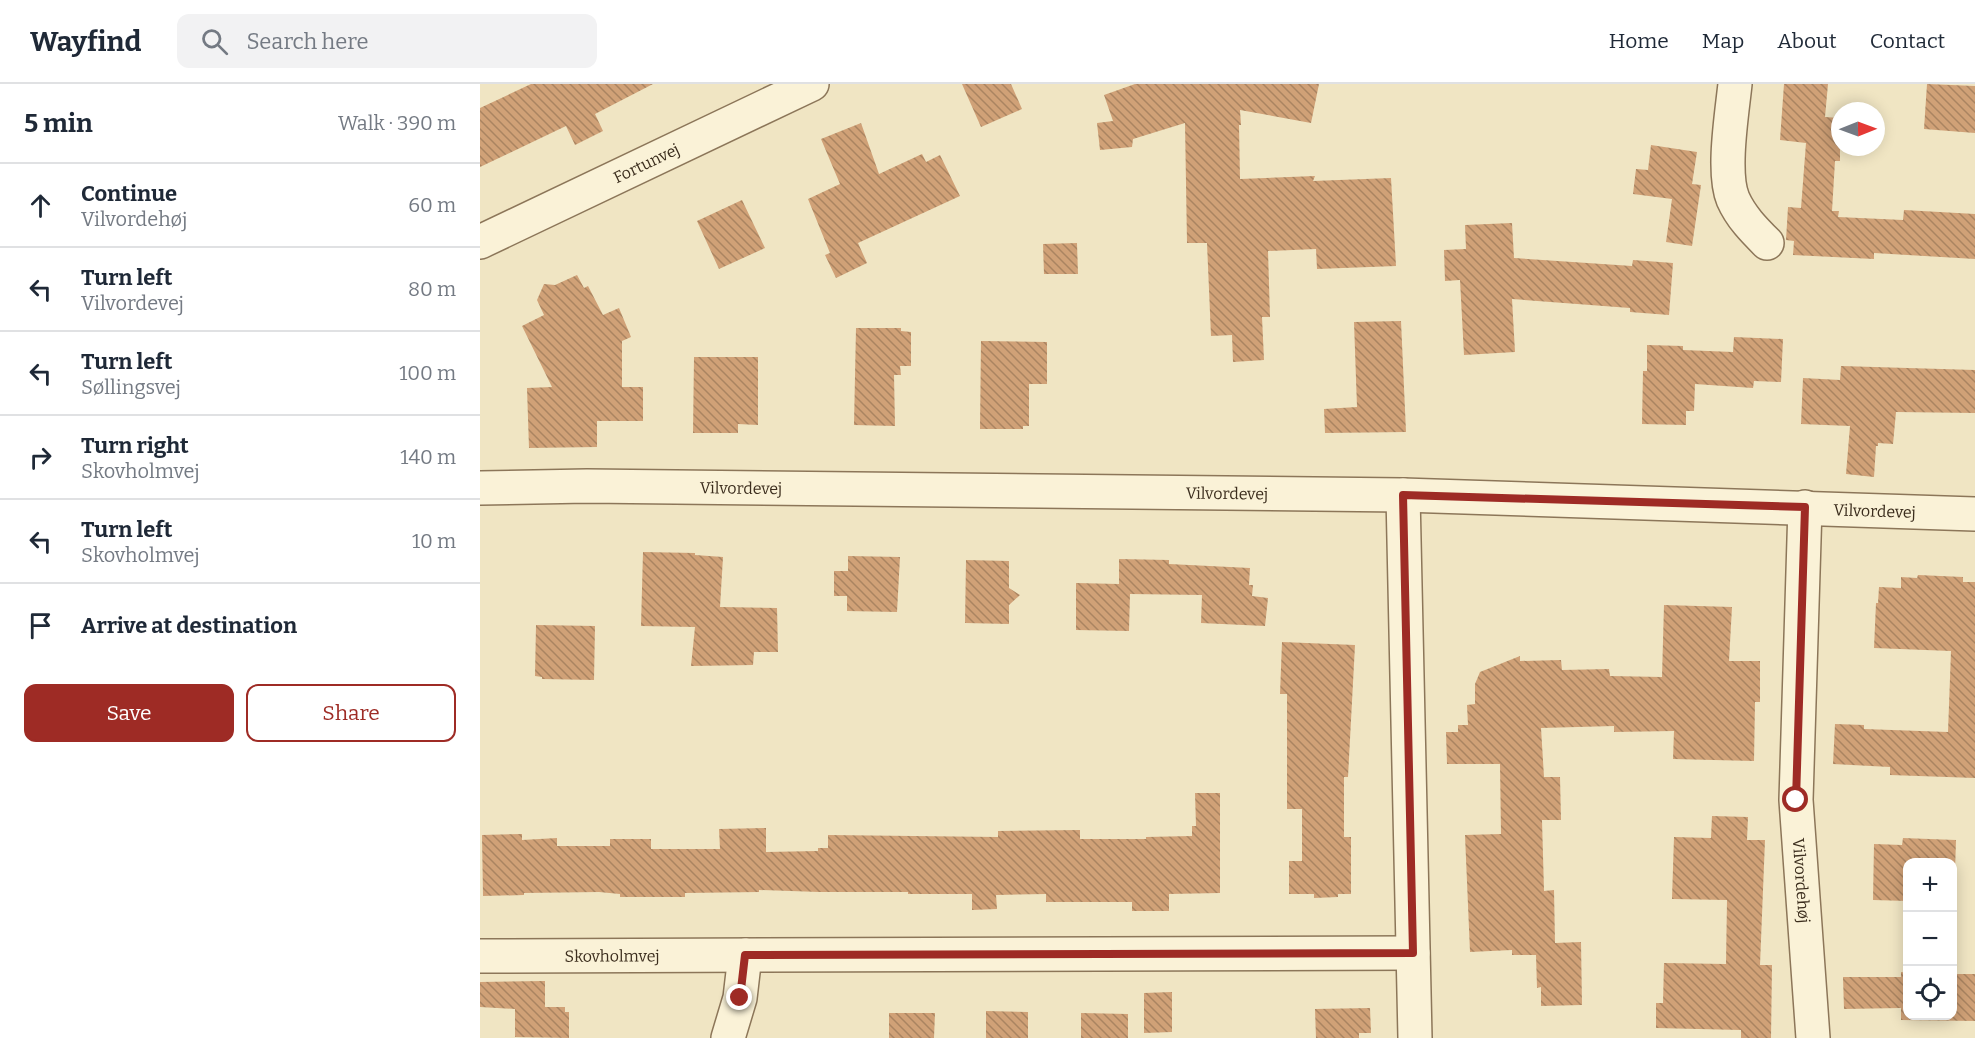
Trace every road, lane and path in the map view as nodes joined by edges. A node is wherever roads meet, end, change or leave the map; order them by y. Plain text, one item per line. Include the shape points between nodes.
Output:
1 (812, 84) edge
2 (1735, 84) edge
3 (480, 242) edge
4 (1767, 243) dead end
5 (480, 488) edge
6 (1403, 495) junction
7 (1805, 507) junction
8 (1975, 514) edge
9 (1413, 953) junction
10 (745, 955) junction
11 (480, 956) edge
12 (728, 1038) edge
13 (1415, 1038) edge
14 (1812, 1038) edge

1 - 3 street, Fortunvej
2 - 4 street via 1727,159 1732,198 1749,225
5 - 6 street, Vilvordevej
6 - 7 street, Vilvordevej
6 - 9 street
7 - 8 street, Vilvordevej
7 - 14 street, Vilvordehøj via 1796,800
9 - 10 street, Skovholmvej
9 - 13 street
10 - 11 street, Skovholmvej
10 - 12 street via 740,998

